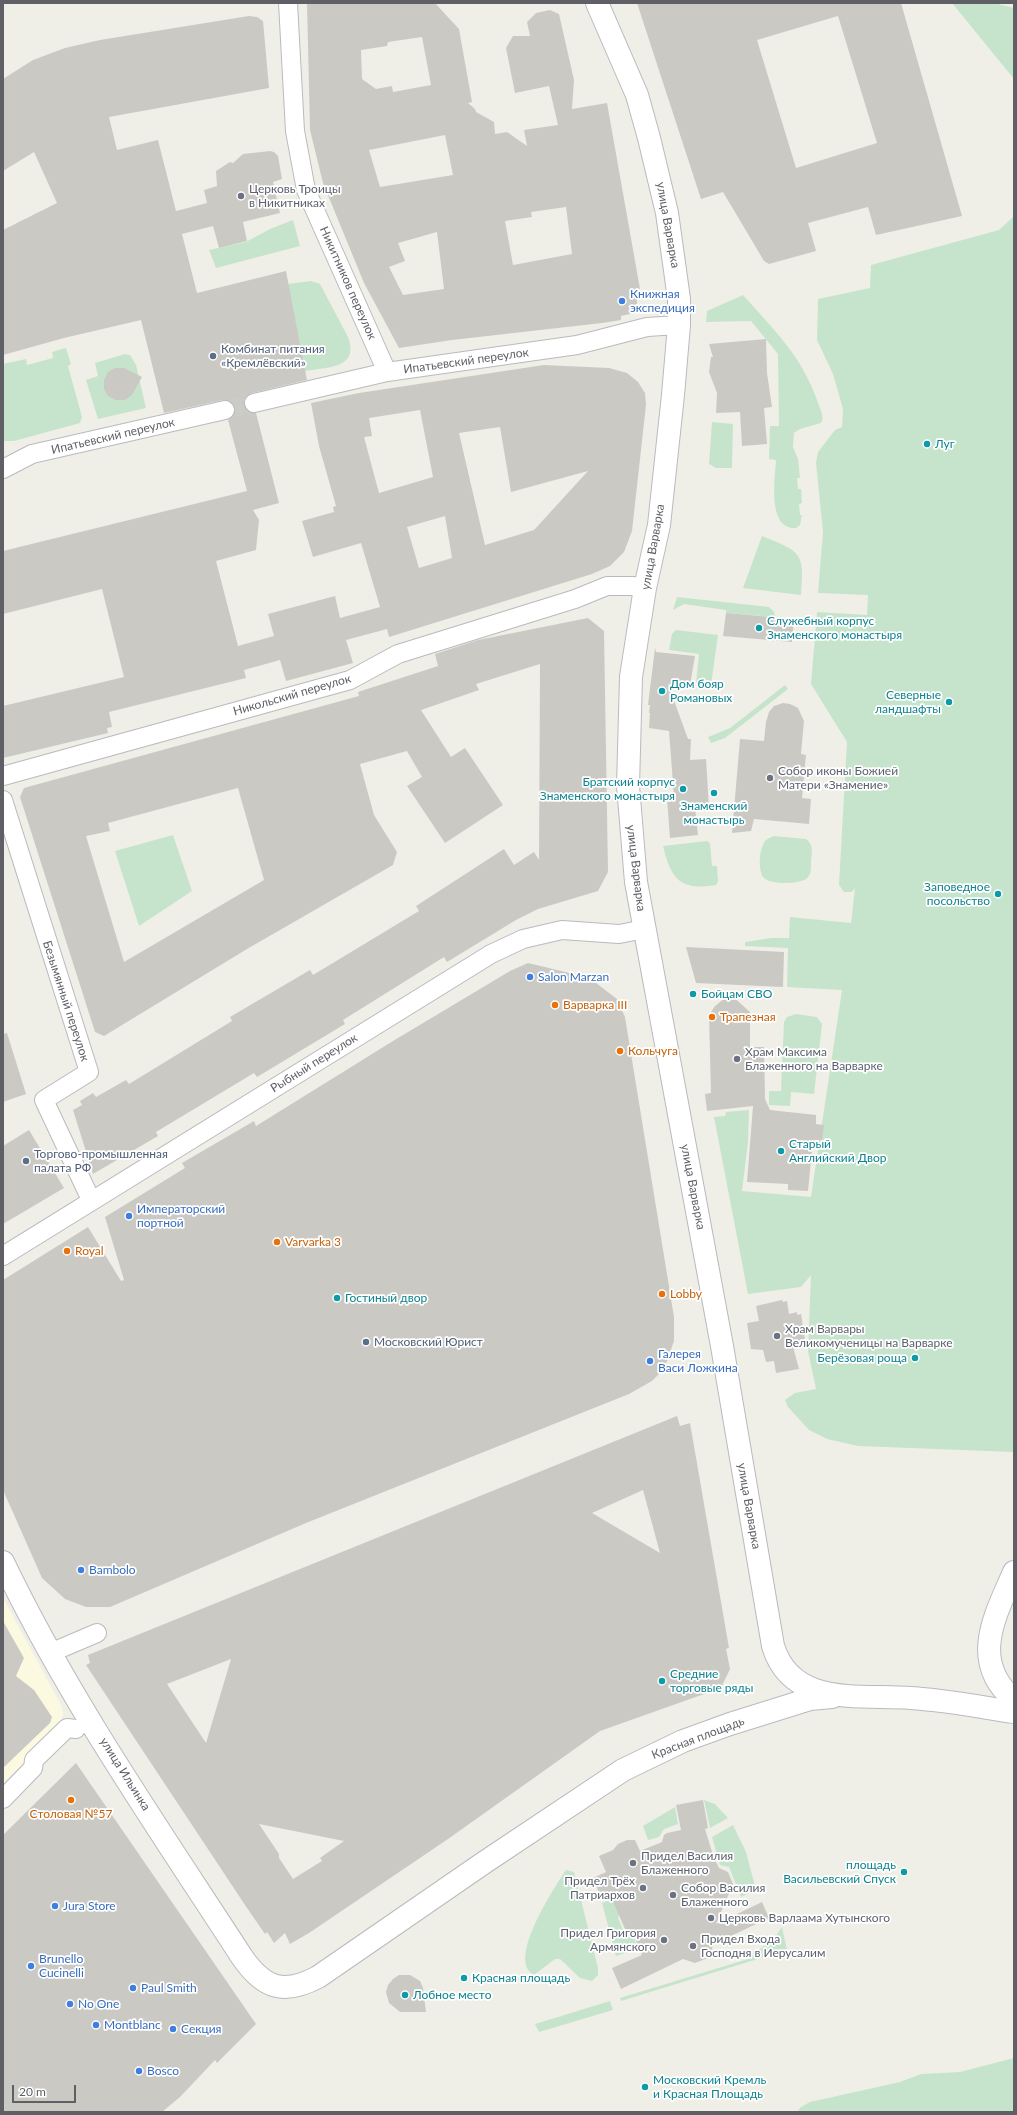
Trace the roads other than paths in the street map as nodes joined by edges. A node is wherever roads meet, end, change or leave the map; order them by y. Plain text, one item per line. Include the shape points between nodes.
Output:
1 (288, 3) edge
2 (597, 3) edge
3 (679, 325) junction
4 (387, 372) junction
5 (254, 403) tunnel mouth
6 (225, 410) tunnel mouth
7 (3, 469) edge
8 (645, 588) junction
9 (3, 776) edge
10 (3, 800) edge
11 (645, 929) junction
12 (91, 1200) junction
13 (3, 1256) edge
14 (3, 1562) edge
15 (1014, 1572) edge
16 (98, 1633) dead end
17 (50, 1653) junction
18 (843, 1696) junction
19 (1014, 1700) edge
20 (1014, 1712) edge
21 (82, 1723) junction
22 (3, 1799) edge
23 (259, 1979) joint

1 - 4 street, Никитников переулок via 295,131 306,190
2 - 3 street, улица Варварка via 637,95 649,138 669,226 678,285
3 - 4 street, Ипатьевский переулок via 646,327 577,345
3 - 8 street, улица Варварка via 659,525
4 - 5 street, Ипатьевский переулок
6 - 7 street, Ипатьевский переулок via 32,454
8 - 9 street, Никольский переулок via 607,586 575,599 398,654 350,680
8 - 11 street, улица Варварка via 631,676 628,786 636,882
10 - 12 street, Безымянный переулок via 89,1072 44,1100
11 - 12 street, Рыбный переулок via 619,934 562,930 523,939 491,954
11 - 18 street, улица Варварка via 721,1339 773,1646 782,1666 802,1685
12 - 13 street, Рыбный переулок
14 - 17 street, улица Ильинка
15 - 19 street via 989,1635 988,1649 993,1676
16 - 17 street
17 - 21 street, улица Ильинка
18 - 20 street via 911,1698
18 - 23 street, Красная площадь via 810,1699 769,1711 656,1753 586,1793 318,1977 291,1987 269,1985
21 - 22 street via 74,1738 42,1768 33,1768
21 - 23 street, улица Ильинка

